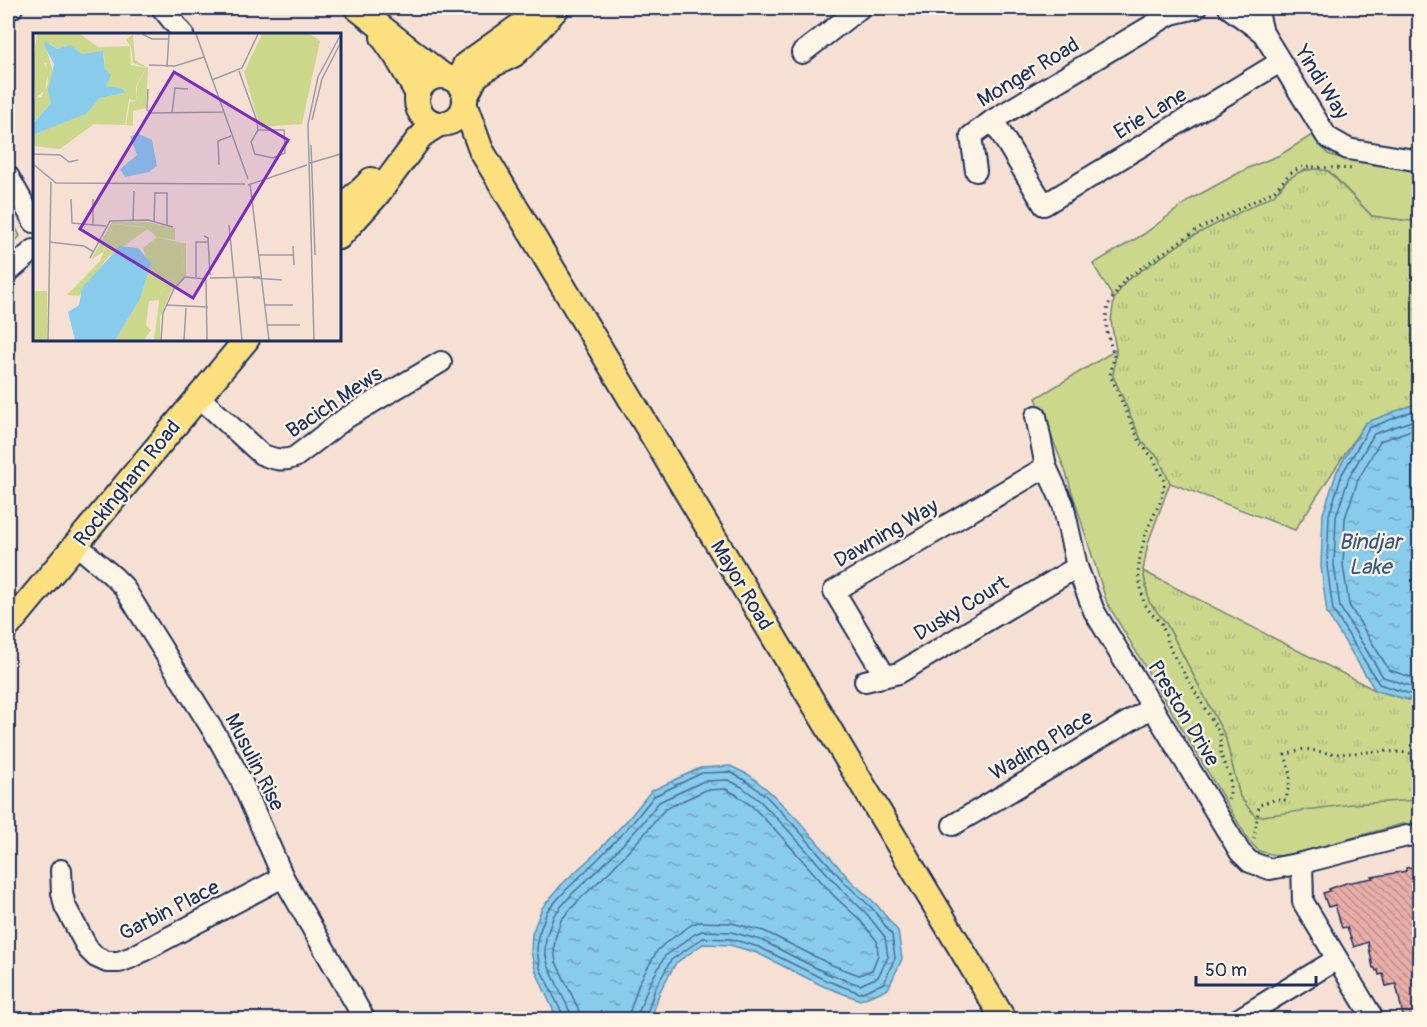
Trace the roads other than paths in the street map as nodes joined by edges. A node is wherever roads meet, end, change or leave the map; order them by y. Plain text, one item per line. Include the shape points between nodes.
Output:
1 (12, 8) edge
2 (162, 8) edge
3 (549, 8) edge
4 (557, 8) edge
5 (860, 8) edge
6 (1196, 8) edge
7 (1228, 8) edge
8 (1238, 8) edge
9 (1257, 8) edge
10 (8, 10) edge
11 (362, 11) edge
12 (1174, 11) edge
13 (182, 33) edge
14 (1263, 33) junction
15 (802, 53) dead end
16 (1280, 62) junction
17 (446, 76) junction
18 (418, 101) junction
19 (465, 102) junction
20 (993, 120) junction
21 (443, 124) junction
22 (481, 150) junction
23 (1419, 161) edge
24 (976, 171) dead end
25 (8, 176) edge
26 (340, 209) edge
27 (33, 220) edge
28 (340, 236) edge
29 (33, 251) edge
30 (8, 272) edge
31 (246, 340) edge
32 (441, 362) dead end
33 (198, 396) junction
34 (1036, 416) dead end
35 (1046, 467) junction
36 (76, 545) junction
37 (1077, 567) junction
38 (8, 627) edge
39 (885, 676) junction
40 (865, 681) dead end
41 (1153, 707) junction
42 (953, 825) dead end
43 (1419, 835) edge
44 (1302, 863) junction
45 (61, 870) dead end
46 (283, 877) junction
47 (1338, 959) junction
48 (365, 1020) edge
49 (1004, 1020) edge
50 (1237, 1020) edge
51 (1374, 1020) edge

1 - 10 street
2 - 13 street
3 - 17 main road
4 - 19 main road via 513,55 476,76
5 - 15 street
6 - 12 street, Monger Road
7 - 8 street, Yindi Way
7 - 14 street, Yindi Way
9 - 14 street, Yindi Way
11 - 17 main road
11 - 18 main road via 397,57
12 - 20 street, Monger Road
14 - 16 street, Yindi Way
16 - 20 street, Erie Lane via 1044,205
16 - 23 street, Yindi Way via 1327,137 1348,149
17 - 18 main road via 421,87
17 - 19 main road via 458,83
18 - 21 main road via 426,119
18 - 26 main road via 407,132 366,187
19 - 21 main road via 459,117
19 - 22 main road, Mayor Road
20 - 24 street, Monger Road via 972,136
21 - 22 main road, Mayor Road
21 - 28 main road via 418,140
22 - 49 main road, Mayor Road
25 - 27 street
29 - 30 street
31 - 33 main road, Rockingham Road
32 - 33 street, Bacich Mews via 346,418 287,460 261,454
33 - 36 main road, Rockingham Road
34 - 35 street, Preston Drive
35 - 37 street, Preston Drive via 1063,504
35 - 39 street, Dawning Way via 834,591
36 - 38 main road, Rockingham Road
36 - 46 street, Musulin Rise via 123,586 207,720 240,778
37 - 39 street, Dusky Court via 899,673
37 - 41 street, Preston Drive via 1094,611
39 - 40 street, Dusky Court
41 - 42 street, Wading Place
41 - 44 street, Preston Drive via 1240,852 1250,862 1270,869
43 - 44 street
44 - 47 street via 1303,902
45 - 46 street, Garbin Place via 65,906 88,950 107,962 130,958
46 - 48 street, Musulin Rise
47 - 50 street
47 - 51 street

